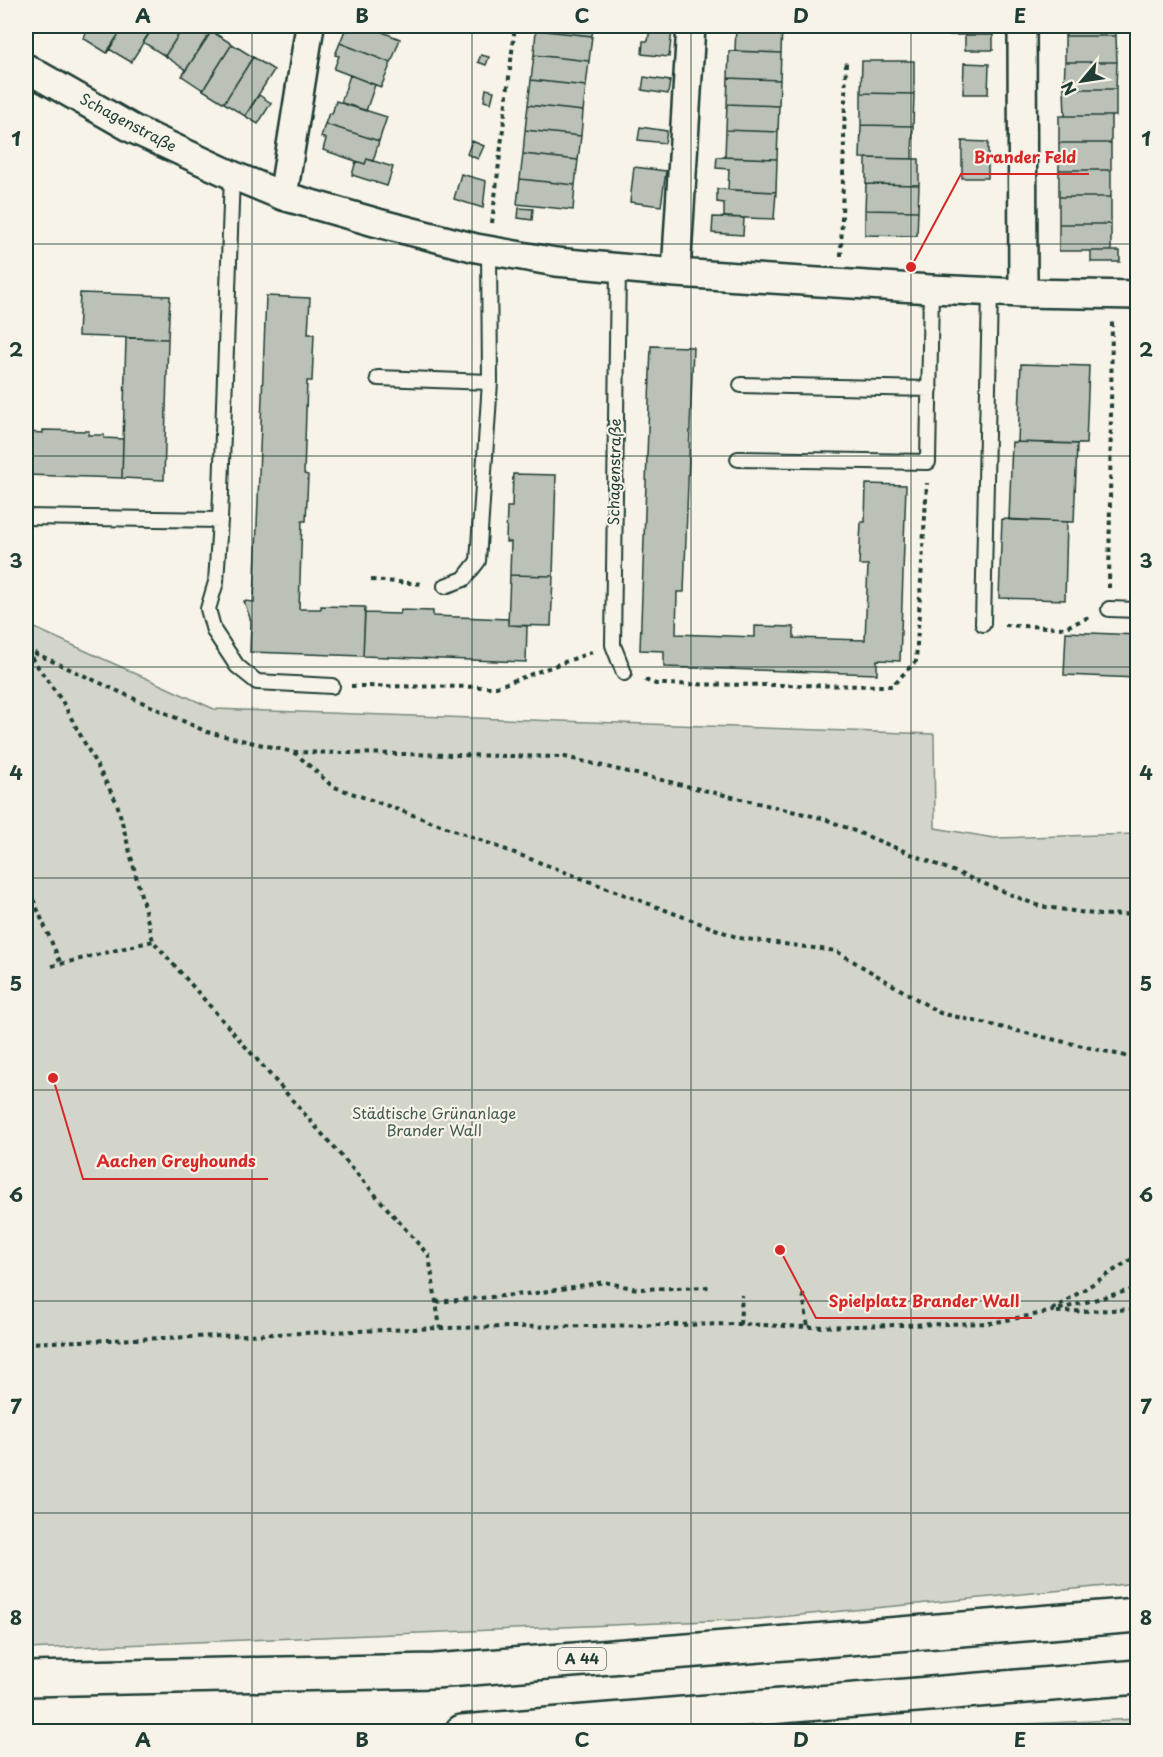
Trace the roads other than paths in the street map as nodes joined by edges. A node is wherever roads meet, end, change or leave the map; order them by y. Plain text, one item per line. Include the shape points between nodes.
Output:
1 (310, 26) edge
2 (691, 26) edge
3 (1022, 26) edge
4 (26, 68) edge
5 (232, 175) junction
6 (283, 196) junction
7 (489, 250) junction
8 (618, 268) junction
9 (675, 273) junction
10 (931, 289) junction
11 (990, 292) junction
12 (1023, 293) junction
13 (1125, 294) edge
14 (378, 378) dead end
15 (490, 382) junction
16 (741, 385) dead end
17 (930, 389) junction
18 (738, 459) dead end
19 (26, 517) edge
20 (220, 520) junction
21 (445, 586) road end
22 (1109, 609) road end
23 (1137, 610) edge
24 (983, 624) road end
25 (624, 673) road end
26 (332, 686) road end
27 (1137, 1615) edge
28 (1137, 1677) edge
29 (26, 1679) edge
30 (462, 1731) edge

1 - 6 street
2 - 9 street
3 - 12 street
4 - 5 street, Schagenstraße via 133,129
5 - 6 street, Schagenstraße
5 - 20 lane
6 - 7 street, Schagenstraße
7 - 8 street, Schagenstraße
7 - 15 lane
8 - 9 street, Schagenstraße
8 - 25 lane, Schagenstraße via 613,645
9 - 10 street, Schagenstraße
10 - 11 street, Schagenstraße
10 - 17 lane
11 - 12 street, Schagenstraße
11 - 24 lane
12 - 13 street, Schagenstraße
14 - 15 lane
15 - 21 lane via 478,561 464,579
16 - 17 lane
17 - 18 lane via 928,462
19 - 20 lane
20 - 26 lane via 216,582 208,609 214,632 237,666 257,682
22 - 23 lane
27 - 29 highway, A 44 via 435,1671
28 - 30 highway

